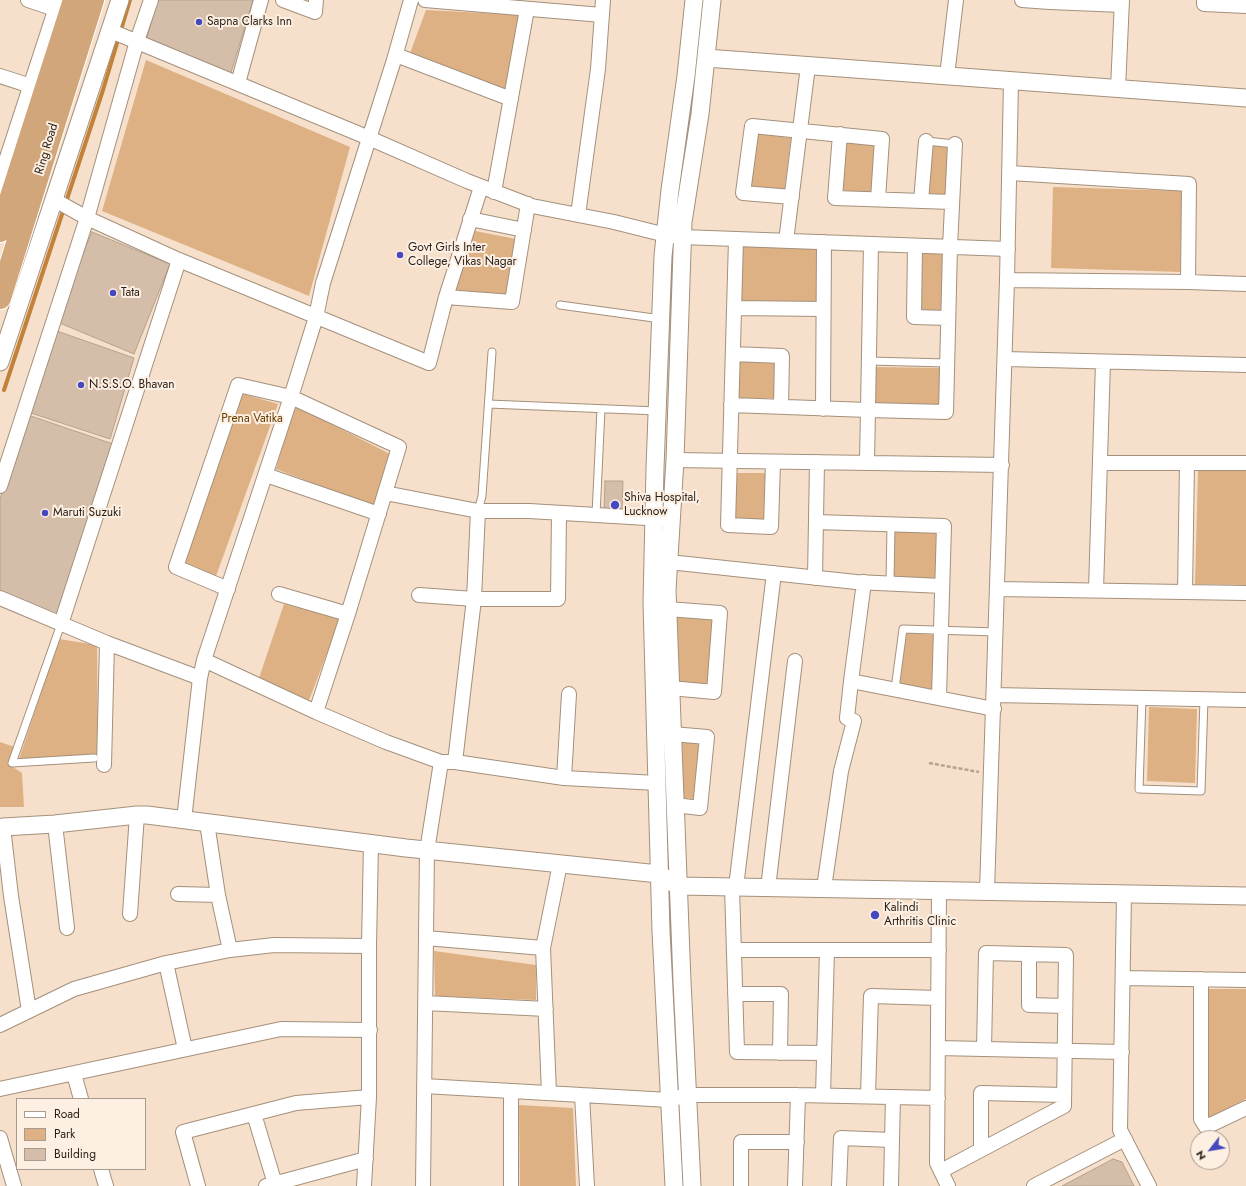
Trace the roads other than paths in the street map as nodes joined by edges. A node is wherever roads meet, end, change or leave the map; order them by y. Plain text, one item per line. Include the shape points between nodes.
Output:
1 (28, 0) edge
2 (93, 0) edge
3 (120, 0) edge
4 (151, 0) edge
5 (261, 0) edge
6 (283, 0) edge
7 (316, 0) edge
8 (411, 0) edge
9 (425, 0) edge
10 (604, 0) edge
11 (694, 0) edge
12 (712, 0) edge
13 (956, 0) edge
14 (1022, 0) edge
15 (1204, 0) edge
16 (1050, 1) edge
17 (1122, 3) edge
18 (66, 6) edge
19 (1246, 6) edge
20 (527, 9) junction
21 (602, 15) junction
22 (122, 35) junction
23 (396, 55) junction
24 (706, 58) junction
25 (808, 66) junction
26 (0, 76) edge
27 (947, 76) junction
28 (1011, 81) junction
29 (238, 83) junction
30 (32, 86) junction
31 (1118, 89) junction
32 (1246, 98) edge
33 (511, 99) junction
34 (800, 130) junction
35 (840, 134) junction
36 (369, 138) junction
37 (926, 141) joint
38 (955, 144) joint
39 (8, 169) edge
40 (1010, 174) junction
41 (0, 184) edge
42 (481, 187) junction
43 (494, 192) junction
44 (792, 197) junction
45 (878, 199) junction
46 (57, 200) junction
47 (920, 201) junction
48 (952, 202) junction
49 (528, 204) junction
50 (578, 215) junction
51 (87, 218) junction
52 (470, 219) junction
53 (524, 230) junction
54 (0, 231) edge
55 (666, 235) junction
56 (682, 237) junction
57 (736, 239) junction
58 (786, 241) junction
59 (824, 242) junction
60 (871, 244) junction
61 (915, 246) junction
62 (950, 247) junction
63 (1008, 249) junction
64 (179, 260) junction
65 (1007, 280) junction
66 (1188, 282) junction
67 (1246, 284) edge
68 (446, 297) junction
69 (0, 298) edge
70 (560, 304) dead end
71 (734, 308) junction
72 (823, 309) junction
73 (316, 317) junction
74 (948, 318) junction
75 (661, 319) junction
76 (679, 321) junction
77 (492, 352) dead end
78 (733, 354) junction
79 (1005, 359) junction
80 (869, 361) junction
81 (0, 362) edge
82 (1103, 362) junction
83 (947, 363) junction
84 (1246, 365) edge
85 (291, 397) junction
86 (489, 404) junction
87 (731, 405) junction
88 (781, 407) junction
89 (601, 409) junction
90 (823, 409) junction
91 (868, 410) junction
92 (658, 411) junction
93 (676, 412) junction
94 (4, 455) edge
95 (675, 460) junction
96 (729, 461) junction
97 (773, 462) junction
98 (817, 462) junction
99 (867, 463) junction
100 (1100, 463) junction
101 (1187, 463) junction
102 (1246, 463) edge
103 (1002, 465) junction
104 (266, 475) junction
105 (0, 486) edge
106 (385, 494) junction
107 (478, 511) junction
108 (559, 513) junction
109 (379, 514) junction
110 (596, 515) junction
111 (654, 518) junction
112 (672, 519) junction
113 (816, 522) junction
114 (890, 524) junction
115 (669, 562) junction
116 (774, 573) junction
117 (815, 578) junction
118 (864, 582) junction
119 (890, 584) junction
120 (942, 586) junction
121 (228, 589) junction
122 (998, 589) junction
123 (1096, 590) junction
124 (1185, 592) junction
125 (1246, 593) edge
126 (279, 594) dead end
127 (419, 595) dead end
128 (0, 598) edge
129 (474, 599) junction
130 (668, 609) junction
131 (348, 614) junction
132 (61, 624) junction
133 (941, 630) junction
134 (996, 632) junction
135 (107, 643) junction
136 (204, 660) junction
137 (795, 662) dead end
138 (200, 678) junction
139 (851, 681) junction
140 (670, 688) junction
141 (895, 689) junction
142 (569, 694) dead end
143 (939, 698) junction
144 (1142, 698) junction
145 (1204, 699) junction
146 (1246, 700) edge
147 (994, 702) junction
148 (316, 712) junction
149 (672, 734) junction
150 (99, 761) joint
151 (448, 762) junction
152 (564, 778) junction
153 (657, 783) junction
154 (675, 805) junction
155 (137, 815) junction
156 (184, 820) junction
157 (207, 823) junction
158 (55, 824) junction
159 (3, 827) joint
160 (371, 844) junction
161 (427, 851) junction
162 (560, 864) junction
163 (659, 874) junction
164 (678, 886) junction
165 (734, 887) junction
166 (768, 888) junction
167 (824, 888) junction
168 (939, 890) junction
169 (987, 891) junction
170 (178, 894) dead end
171 (1124, 894) junction
172 (218, 895) junction
173 (1246, 896) edge
174 (130, 914) dead end
175 (67, 928) dead end
176 (426, 938) junction
177 (369, 946) junction
178 (543, 948) junction
179 (230, 950) junction
180 (734, 950) junction
181 (827, 950) junction
182 (939, 950) junction
183 (1030, 954) junction
184 (166, 963) junction
185 (1123, 978) junction
186 (1201, 979) junction
187 (1246, 980) edge
188 (735, 994) junction
189 (938, 998) junction
190 (425, 1003) junction
191 (1065, 1006) junction
192 (546, 1008) junction
193 (29, 1011) junction
194 (0, 1025) edge
195 (370, 1030) junction
196 (938, 1048) junction
197 (185, 1049) junction
198 (984, 1049) junction
199 (1064, 1051) junction
200 (1122, 1052) junction
201 (780, 1053) junction
202 (824, 1053) junction
203 (74, 1074) junction
204 (424, 1086) junction
205 (0, 1089) edge
206 (511, 1091) junction
207 (549, 1093) junction
208 (582, 1095) junction
209 (687, 1095) junction
210 (798, 1095) junction
211 (823, 1095) junction
212 (1064, 1095) junction
213 (369, 1096) junction
214 (868, 1096) junction
215 (893, 1097) junction
216 (81, 1098) edge
217 (938, 1098) junction
218 (669, 1100) junction
219 (1246, 1108) edge
220 (254, 1114) junction
221 (0, 1138) edge
222 (1125, 1139) junction
223 (892, 1140) junction
224 (796, 1142) junction
225 (981, 1149) junction
226 (366, 1159) junction
227 (101, 1170) edge
228 (941, 1171) junction
229 (8, 1179) edge
230 (270, 1185) edge
231 (106, 1186) edge
232 (198, 1186) edge
233 (364, 1186) edge
234 (423, 1186) edge
235 (511, 1186) edge
236 (587, 1186) edge
237 (674, 1186) edge
238 (692, 1186) edge
239 (741, 1186) edge
240 (795, 1186) edge
241 (839, 1186) edge
242 (891, 1186) edge
243 (948, 1186) edge
244 (1034, 1186) edge
245 (1149, 1186) edge

1 - 18 street
2 - 69 highway, Ring Road
3 - 22 street
4 - 22 street
5 - 29 street
6 - 7 street via 315,12
8 - 23 street
9 - 20 street
10 - 21 street
11 - 55 street
12 - 24 street
13 - 27 street
14 - 16 street
15 - 19 street via 1204,4
16 - 17 street
17 - 31 street
18 - 30 street
18 - 39 highway, Ring Road
20 - 21 street
20 - 33 street
21 - 50 street via 598,69
22 - 29 street
22 - 46 street
22 - 51 street
23 - 33 street
23 - 36 street
24 - 25 street
24 - 56 street
25 - 27 street
25 - 34 street
26 - 30 street
27 - 28 street
28 - 31 street
28 - 40 street
29 - 36 street
30 - 39 street
31 - 32 street
33 - 43 street
34 - 35 street
34 - 44 street
34 - 44 street via 752,126 743,193
35 - 45 street via 882,138
35 - 45 street via 835,198
36 - 42 street
36 - 73 street via 323,283
37 - 38 lane
37 - 47 street
38 - 48 street
39 - 41 street
39 - 54 highway, Ring Road
40 - 63 street
40 - 66 street via 1189,184
42 - 43 street
42 - 52 street
43 - 49 street
44 - 58 street
45 - 47 street
46 - 51 street
46 - 81 street
47 - 48 street
48 - 62 street
49 - 50 street
49 - 53 street
50 - 55 street
51 - 64 street
51 - 94 street
52 - 53 street
52 - 68 street
53 - 68 street via 512,302
55 - 56 street
55 - 75 street
56 - 57 street
56 - 76 street
57 - 58 street
57 - 71 street
58 - 59 street
59 - 60 street
59 - 72 street
60 - 61 street
60 - 80 street
61 - 62 street
61 - 74 street via 914,317
62 - 63 street
62 - 74 street
63 - 65 street
64 - 73 street
64 - 132 street
65 - 66 street
65 - 79 street
66 - 67 street
68 - 73 street via 429,363
70 - 75 lane
71 - 72 street
71 - 78 street
72 - 90 street
73 - 85 street
74 - 83 street
75 - 76 street
75 - 92 street
76 - 93 street
77 - 86 lane
78 - 87 street
78 - 88 street via 782,356
79 - 82 street
79 - 103 street
80 - 83 lane
80 - 91 street
82 - 84 street
82 - 100 street
83 - 91 street via 946,412
85 - 104 street
85 - 106 street via 399,447
85 - 121 street via 238,385 176,567
86 - 89 lane
86 - 107 lane via 482,496
87 - 88 street
87 - 96 street
88 - 90 street
89 - 92 lane
89 - 110 lane
90 - 91 street
91 - 99 street
92 - 93 street
92 - 111 street
93 - 95 street
94 - 105 street
95 - 96 street
95 - 112 street
96 - 97 street
96 - 97 street via 728,525 772,527
97 - 98 street
98 - 99 street
98 - 113 street
99 - 103 street
100 - 101 street
100 - 123 street
101 - 102 street
101 - 124 street
103 - 122 street
104 - 109 street
104 - 121 street
106 - 107 street
106 - 109 street
107 - 108 street
107 - 129 street
108 - 110 street
108 - 129 street via 558,599
109 - 131 street
110 - 111 street
111 - 112 street
111 - 153 street via 652,603
112 - 115 street
113 - 114 street
113 - 117 street
114 - 119 lane
114 - 120 street via 944,526
115 - 116 street
115 - 130 street
116 - 117 street
116 - 165 street
117 - 118 street
118 - 119 street
118 - 139 street
119 - 120 street
120 - 133 street
121 - 136 street
122 - 123 street
122 - 134 street
123 - 124 street
124 - 125 street
126 - 131 street
127 - 129 street
128 - 132 street
129 - 151 street
130 - 140 street
130 - 140 street via 720,614 714,692
131 - 148 street
132 - 135 street
132 - 150 lane via 12,763
133 - 134 lane
133 - 141 lane via 903,629
133 - 143 street
134 - 147 street
135 - 138 street
135 - 150 street
136 - 138 street
136 - 148 street
137 - 166 street
138 - 156 street
139 - 141 street
139 - 167 street via 847,718 854,721 840,771
140 - 149 street
141 - 143 street
142 - 152 street
143 - 147 street
144 - 145 street
144 - 145 lane via 1139,789 1201,791
144 - 147 street
145 - 146 street
147 - 169 street
148 - 151 street via 386,742
149 - 154 street
149 - 154 street via 707,737 700,808
151 - 152 street
151 - 161 street
152 - 153 street
153 - 163 street
154 - 164 street
155 - 156 street
155 - 158 street
155 - 174 street
156 - 157 street
157 - 160 street
157 - 172 street
158 - 159 street
158 - 175 street
159 - 193 street
160 - 161 street
160 - 177 street
161 - 162 street
161 - 176 street
162 - 163 street
162 - 178 street
163 - 164 street
163 - 218 street
164 - 165 street
164 - 209 street
165 - 166 street
165 - 180 street
166 - 167 street
167 - 168 street
168 - 169 street
168 - 182 street
169 - 171 street
170 - 172 street
171 - 173 street
171 - 185 street
172 - 179 street
176 - 178 street
176 - 190 street
177 - 179 street via 274,945
177 - 195 street
178 - 192 street
179 - 184 street
180 - 181 street
180 - 188 street
181 - 182 street
181 - 202 street
182 - 189 street
183 - 191 street via 1029,1005
183 - 191 street via 1066,955
183 - 198 street via 986,953
184 - 193 street via 74,989
184 - 197 street
185 - 186 street
185 - 200 street
186 - 187 street
186 - 219 street via 1201,1119 1206,1127
188 - 201 street via 737,1052
188 - 201 street via 780,994
189 - 196 street
189 - 214 street via 871,996
190 - 192 street
190 - 204 street
191 - 199 street
192 - 207 street
193 - 194 street
195 - 197 street via 281,1028
195 - 213 street
196 - 198 street
196 - 217 street
197 - 203 street
198 - 199 street
199 - 200 street
199 - 212 street
200 - 222 street via 1120,1130
201 - 202 street
202 - 211 street
203 - 205 street
203 - 216 street
204 - 206 street
204 - 234 street
206 - 207 street
206 - 235 street
207 - 208 street
208 - 218 street
208 - 236 street
209 - 210 street
209 - 218 street
209 - 238 street
210 - 211 street
210 - 224 street
211 - 214 street
212 - 225 street via 1064,1106
212 - 225 street via 981,1093
213 - 220 street via 296,1103
213 - 226 street
214 - 215 street
215 - 217 street
215 - 223 street
217 - 228 street via 937,1163
218 - 237 street
220 - 230 street
220 - 232 street via 183,1132
221 - 229 street
222 - 244 street
222 - 245 street
223 - 241 street via 841,1138
223 - 242 street
224 - 239 street via 741,1142
224 - 240 street
225 - 228 street
226 - 230 street
226 - 233 street
227 - 231 street
228 - 243 street

